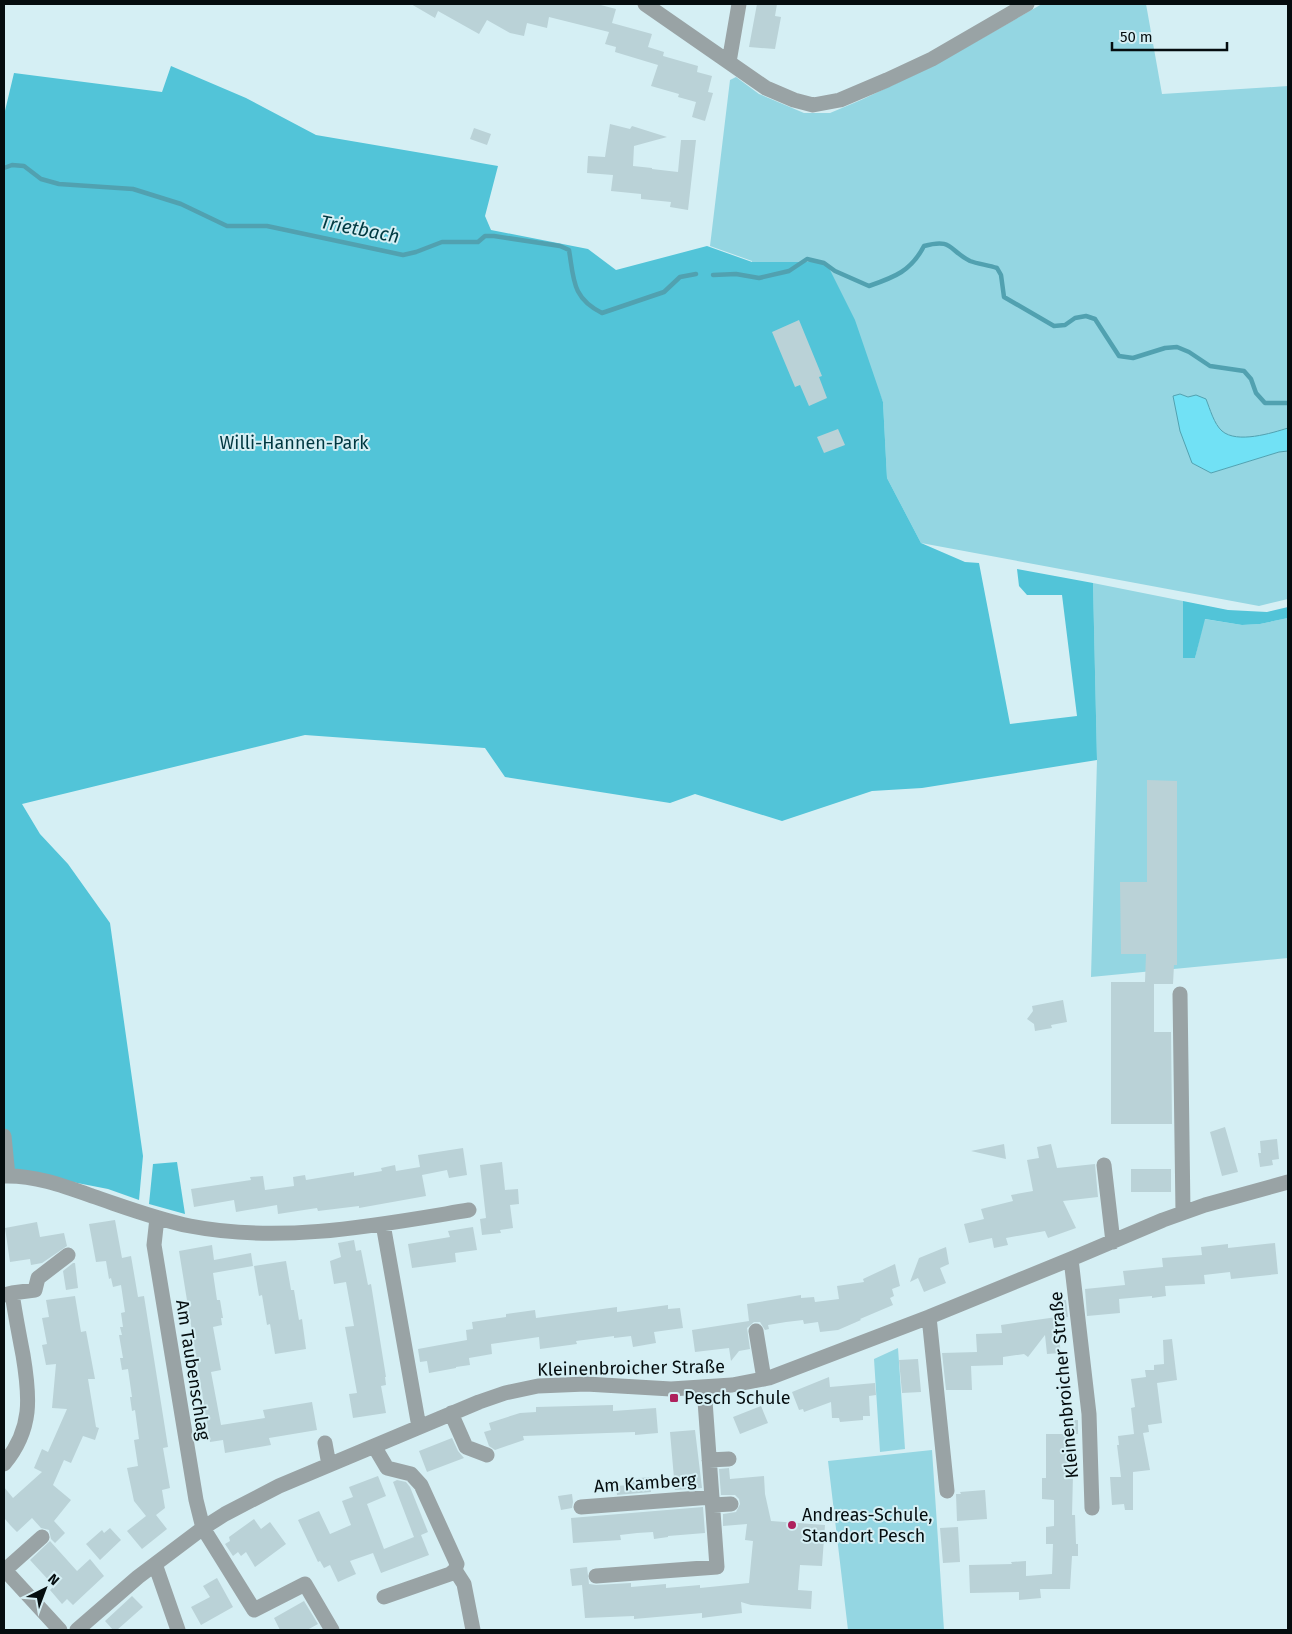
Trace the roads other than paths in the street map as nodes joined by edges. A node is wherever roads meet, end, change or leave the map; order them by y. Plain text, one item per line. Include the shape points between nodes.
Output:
1 (645, 4) edge
2 (739, 4) edge
3 (1027, 4) edge
4 (728, 62) junction
5 (1180, 994) dead end
6 (4, 1136) edge
7 (1104, 1165) dead end
8 (6, 1176) edge
9 (1288, 1182) edge
10 (470, 1210) dead end
11 (1183, 1212) junction
12 (157, 1218) junction
13 (383, 1224) junction
14 (1113, 1242) junction
15 (68, 1255) dead end
16 (1071, 1260) junction
17 (8, 1294) edge
18 (929, 1317) junction
19 (756, 1331) dead end
20 (764, 1379) junction
21 (704, 1387) junction
22 (451, 1413) junction
23 (419, 1427) junction
24 (325, 1443) dead end
25 (374, 1446) junction
26 (487, 1455) dead end
27 (729, 1459) dead end
28 (709, 1460) junction
29 (4, 1464) edge
30 (329, 1465) junction
31 (947, 1491) dead end
32 (712, 1501) junction
33 (731, 1504) dead end
34 (581, 1506) dead end
35 (1092, 1508) dead end
36 (203, 1528) junction
37 (42, 1537) dead end
38 (155, 1564) junction
39 (4, 1569) edge
40 (456, 1570) junction
41 (596, 1576) dead end
42 (384, 1597) dead end
43 (82, 1629) edge
44 (60, 1630) edge
45 (178, 1630) edge
46 (335, 1630) edge
47 (474, 1630) edge

1 - 4 street
2 - 4 street
3 - 4 street via 926,62 855,94 824,104 809,104 782,96
5 - 11 street
6 - 8 street
7 - 14 street
8 - 12 street via 62,1185
9 - 11 street, Kleinenbroicher Straße
10 - 13 street
11 - 14 street, Kleinenbroicher Straße
12 - 13 street via 205,1228 278,1233
12 - 36 street, Am Taubenschlag via 154,1245
13 - 23 street
14 - 16 street, Kleinenbroicher Straße
15 - 17 street via 38,1278 35,1290
16 - 18 street, Kleinenbroicher Straße
16 - 35 street, Kleinenbroicher Straße via 1089,1414
17 - 29 street via 28,1381 28,1407 22,1436
18 - 20 street, Kleinenbroicher Straße
18 - 31 street
19 - 20 street
20 - 21 street, Kleinenbroicher Straße
21 - 22 street, Kleinenbroicher Straße via 538,1386 496,1396
21 - 28 street, Am Kamberg
22 - 23 street, Kleinenbroicher Straße
22 - 26 street via 466,1447
23 - 25 street, Kleinenbroicher Straße
24 - 30 street
25 - 30 street, Kleinenbroicher Straße
25 - 40 street via 387,1468 411,1474 421,1485 456,1562
27 - 28 street
28 - 32 street, Am Kamberg
30 - 36 street, Kleinenbroicher Straße via 261,1494
32 - 33 street
32 - 34 street, Am Kamberg
32 - 41 street, Am Kamberg via 717,1567
36 - 38 street, Kleinenbroicher Straße
36 - 46 street, Am Taubenschlag via 254,1610 305,1584
37 - 39 street
38 - 43 street, Kleinenbroicher Straße
38 - 45 street
39 - 44 street
40 - 42 street
40 - 47 street via 464,1584

